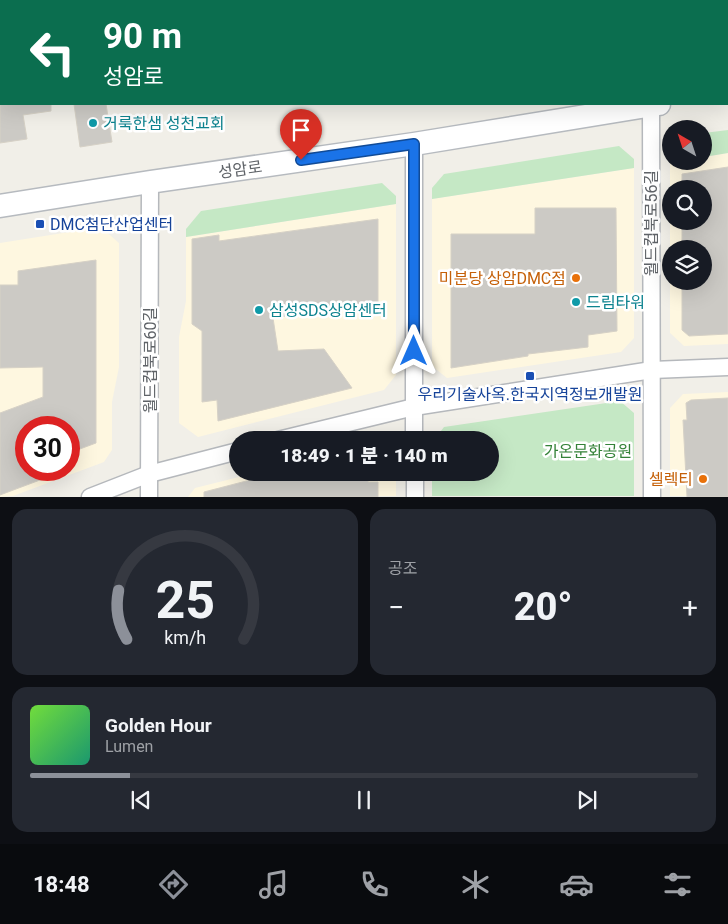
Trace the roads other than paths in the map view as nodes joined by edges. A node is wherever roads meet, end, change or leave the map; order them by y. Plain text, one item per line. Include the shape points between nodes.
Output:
1 (649, 105) edge
2 (655, 105) edge
3 (414, 144) junction
4 (150, 182) junction
5 (0, 206) edge
6 (728, 366) edge
7 (652, 370) junction
8 (414, 407) junction
9 (315, 431) edge
10 (414, 431) edge
11 (229, 453) edge
12 (149, 474) junction
13 (415, 481) edge
14 (90, 496) edge
15 (149, 496) edge
16 (415, 496) edge
17 (652, 496) edge

1 - 3 main road, 성암로
2 - 7 street, 월드컵북로56길
3 - 4 main road, 성암로
3 - 8 street
4 - 5 main road, 성암로
4 - 12 street, 월드컵북로60길
6 - 7 street
7 - 8 street
7 - 17 street, 월드컵북로56길
8 - 9 street
8 - 10 street
11 - 12 street
12 - 14 street
12 - 15 street, 월드컵북로60길
13 - 16 street

